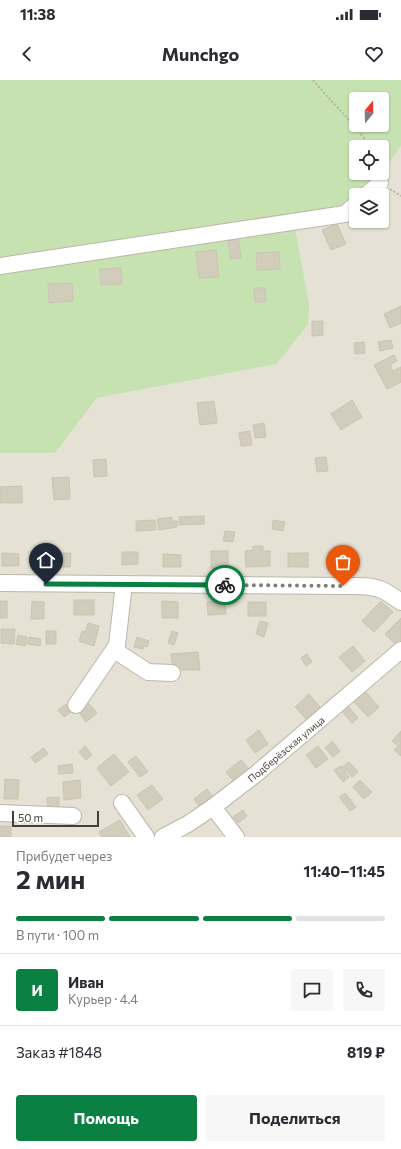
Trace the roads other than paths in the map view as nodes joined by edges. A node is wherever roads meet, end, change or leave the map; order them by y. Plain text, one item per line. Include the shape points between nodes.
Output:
1 (380, 183) dead end
2 (374, 188) edge
3 (349, 210) edge
4 (0, 266) edge
5 (0, 584) edge
6 (124, 584) junction
7 (401, 602) edge
8 (114, 650) junction
9 (401, 650) edge
10 (172, 673) dead end
11 (76, 705) dead end
12 (122, 803) dead end
13 (213, 807) junction
14 (0, 813) edge
15 (73, 816) dead end
16 (146, 837) edge
17 (162, 837) edge
18 (236, 837) edge

1 - 2 street
3 - 4 street via 345,214
5 - 6 street
6 - 7 street via 362,587 380,589
6 - 8 street via 118,645
8 - 10 street via 148,672
8 - 11 street
9 - 13 street, Подберёзская улица via 256,774
12 - 16 street
13 - 17 street, Подберёзская улица
13 - 18 street
14 - 15 street

